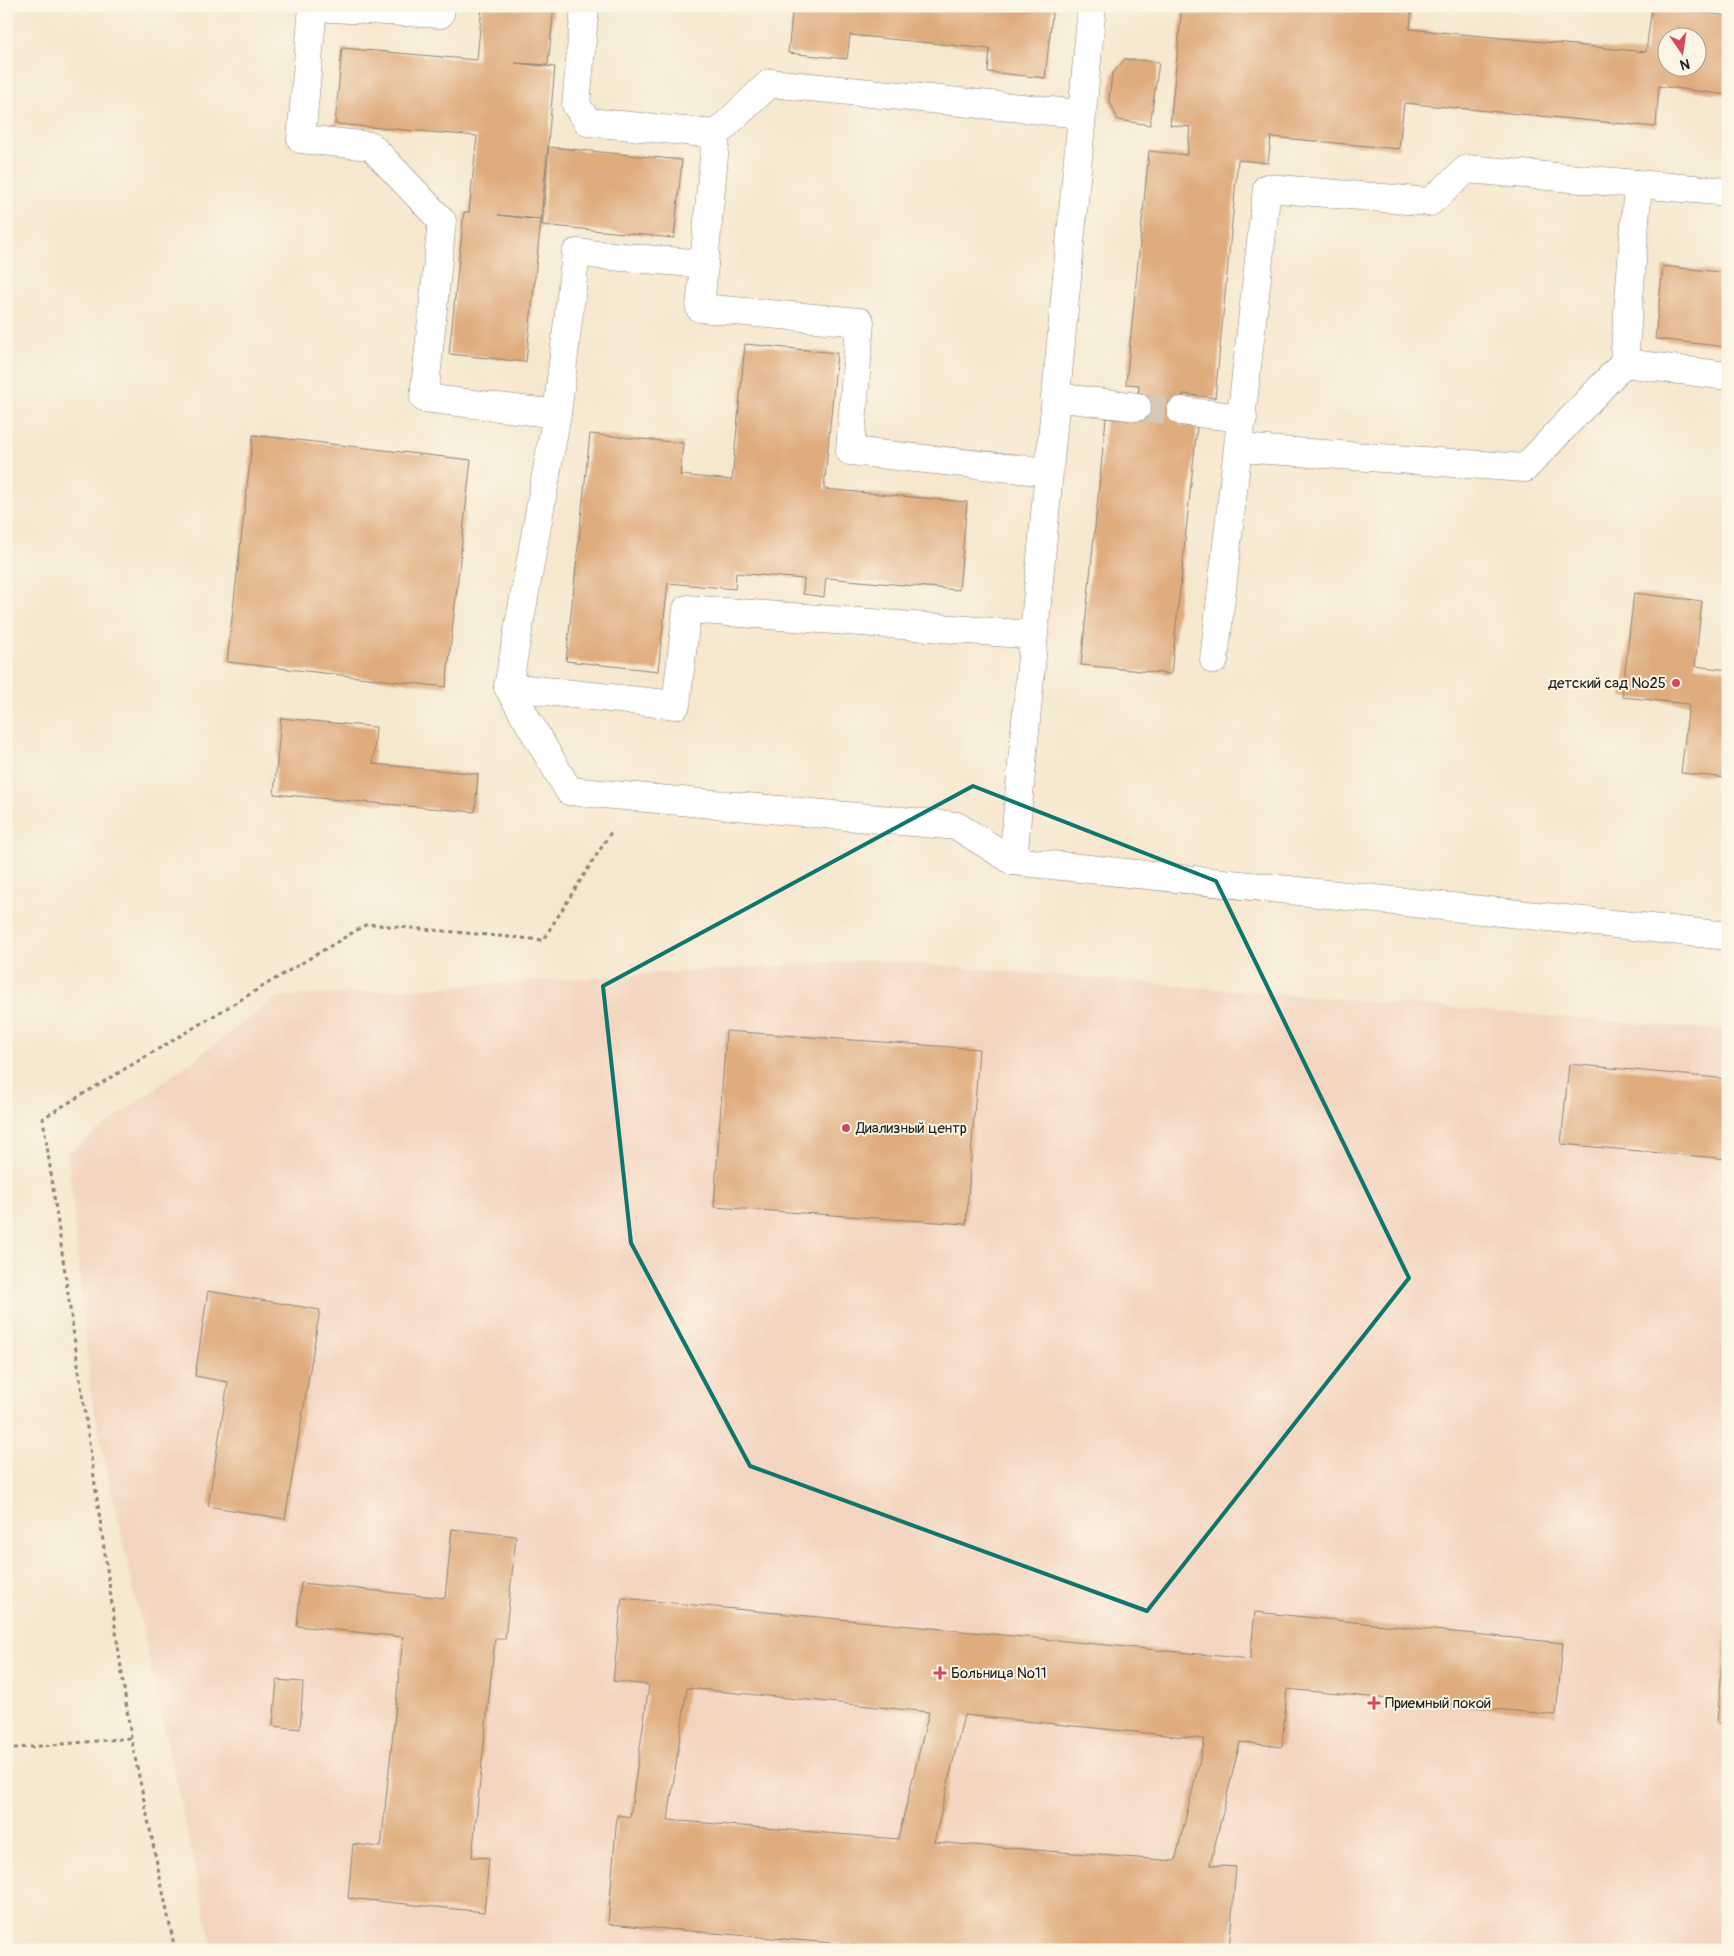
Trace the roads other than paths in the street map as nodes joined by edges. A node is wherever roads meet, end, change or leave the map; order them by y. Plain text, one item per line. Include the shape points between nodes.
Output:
1 (441, 6) edge
2 (585, 6) edge
3 (1092, 6) edge
4 (1081, 114) junction
5 (716, 134) junction
6 (1638, 184) junction
7 (1728, 192) edge
8 (704, 264) junction
9 (1624, 363) junction
10 (1728, 376) edge
11 (1055, 398) junction
12 (1137, 407) tunnel mouth
13 (1181, 411) tunnel mouth
14 (557, 414) junction
15 (1243, 418) junction
16 (1239, 448) junction
17 (1048, 472) junction
18 (1033, 635) junction
19 (1214, 660) dead end
20 (508, 687) junction
21 (1013, 861) junction
22 (1728, 936) edge

1 - 14 lane via 440,14 313,7 301,139 371,146 442,221 424,398
2 - 5 lane via 576,105 588,122
3 - 4 lane
4 - 5 lane via 770,83
4 - 11 lane
5 - 8 lane
6 - 7 lane
6 - 9 lane
6 - 15 lane via 1467,169 1430,202 1267,188
8 - 14 lane via 576,253
8 - 17 lane via 700,308 860,322 850,451
9 - 10 lane
9 - 16 lane via 1525,468
11 - 12 lane
11 - 17 lane
13 - 15 lane
14 - 20 lane
15 - 16 lane
16 - 19 lane
17 - 18 lane
18 - 20 lane via 687,609 676,705
18 - 21 lane
20 - 21 lane via 568,790 957,826
21 - 22 lane

